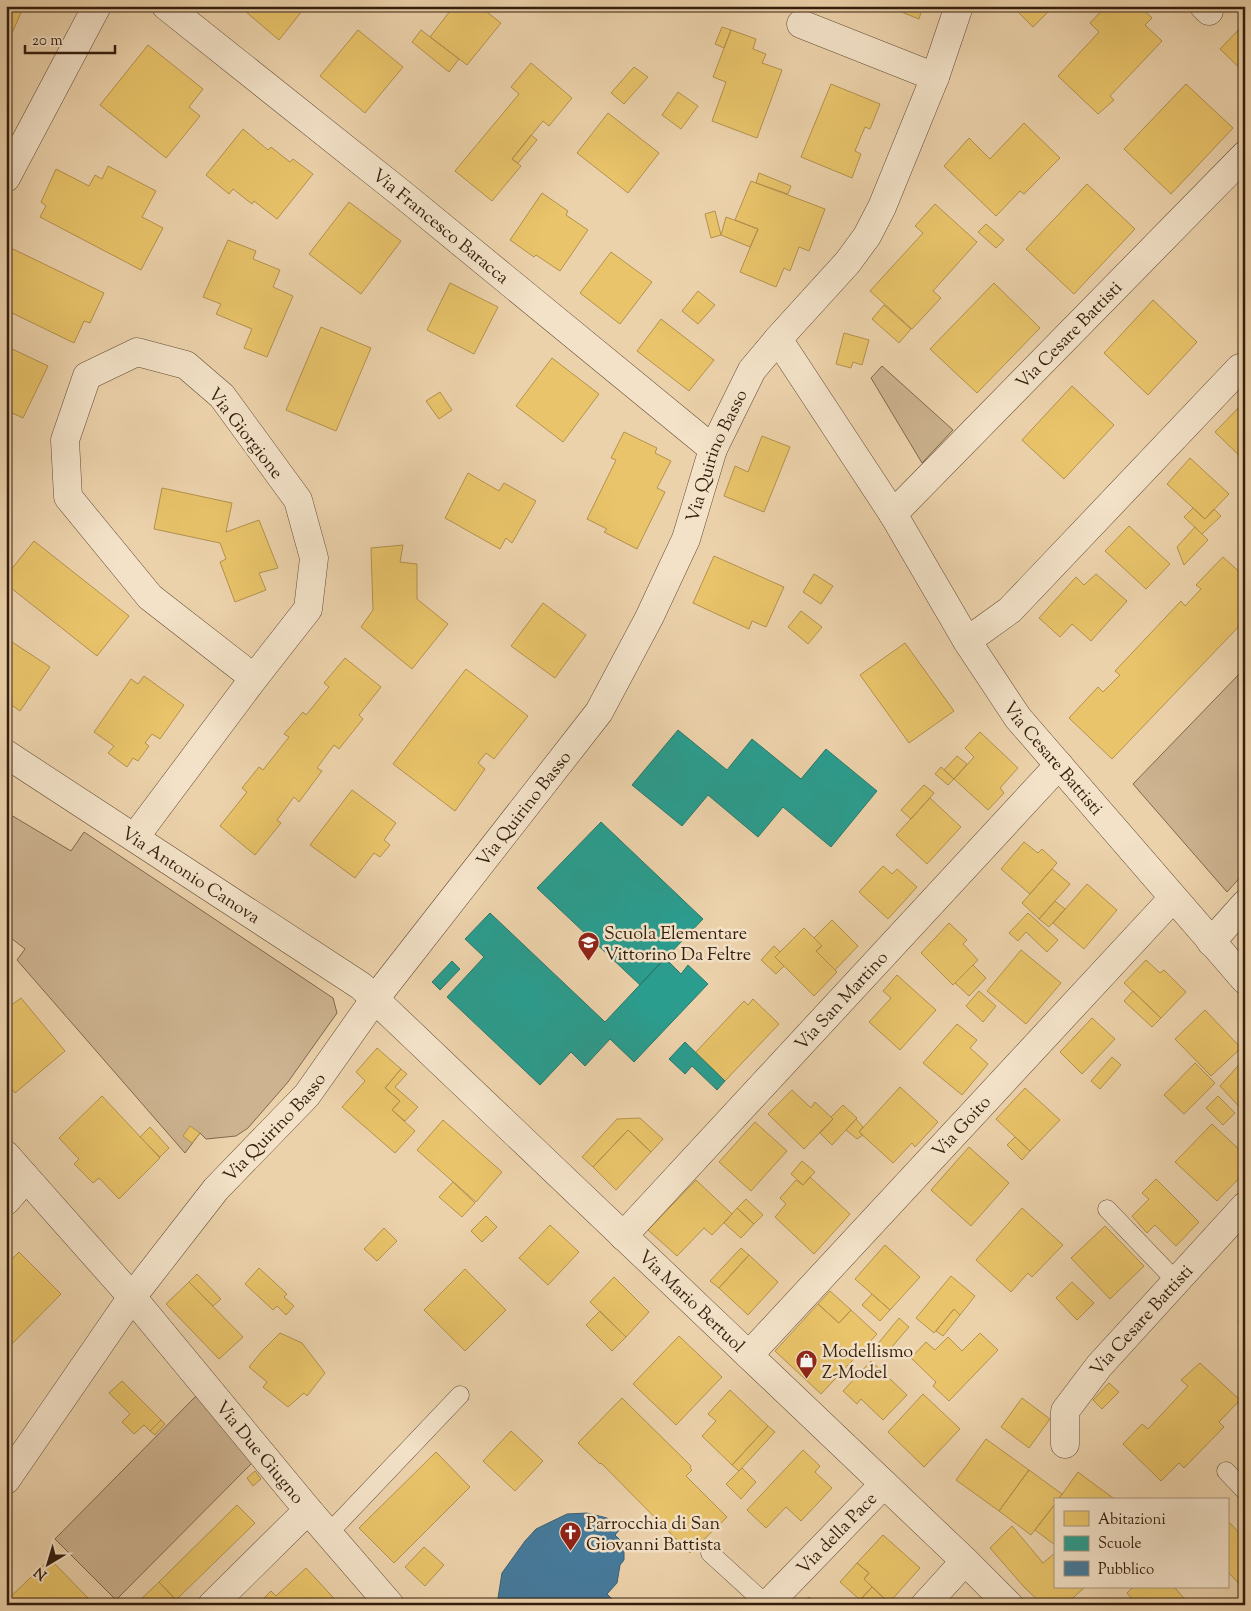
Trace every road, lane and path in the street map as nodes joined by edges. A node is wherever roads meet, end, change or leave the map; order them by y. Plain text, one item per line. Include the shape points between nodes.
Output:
1 (97, 6) edge
2 (166, 6) edge
3 (959, 6) edge
4 (801, 24) dead end
5 (935, 77) junction
6 (1245, 155) edge
7 (6, 178) edge
8 (778, 339) junction
9 (1240, 368) dead end
10 (713, 449) junction
11 (894, 514) junction
12 (968, 640) junction
13 (254, 678) junction
14 (6, 754) edge
15 (1059, 765) junction
16 (135, 837) junction
17 (1173, 898) junction
18 (1245, 904) edge
19 (1211, 942) junction
20 (1245, 980) edge
21 (374, 1000) junction
22 (6, 1155) edge
23 (26, 1178) junction
24 (6, 1201) edge
25 (1245, 1206) edge
26 (1107, 1210) dead end
27 (623, 1236) junction
28 (1176, 1281) junction
29 (132, 1297) junction
30 (749, 1355) junction
31 (460, 1395) dead end
32 (1065, 1444) dead end
33 (1226, 1471) dead end
34 (6, 1480) edge
35 (884, 1484) junction
36 (1245, 1491) edge
37 (308, 1510) junction
38 (328, 1534) junction
39 (710, 1554) dead end
40 (966, 1561) junction
41 (212, 1605) edge
42 (390, 1605) edge
43 (767, 1605) edge
44 (925, 1605) edge
45 (1009, 1605) edge

1 - 7 street
2 - 10 street, Via Francesco Baracca
3 - 5 street, Via Quirino Basso
4 - 5 street
5 - 8 street, Via Quirino Basso via 867,236 848,262
6 - 11 street, Via Cesare Battisti
8 - 10 street, Via Quirino Basso via 752,370
8 - 11 street, Via Cesare Battisti
9 - 12 street via 1010,610
10 - 21 street, Via Quirino Basso via 686,539 649,618 598,712
11 - 12 street, Via Cesare Battisti
12 - 15 street, Via Cesare Battisti via 1018,718
13 - 13 street, Via Giorgione via 308,609 314,558 298,500 222,396 186,365 137,352 87,376 65,440 68,497 150,597
13 - 16 street, Via Giorgione
14 - 16 street, Via Antonio Canova
15 - 17 street, Via Cesare Battisti
15 - 27 street, Via San Martino
16 - 21 street, Via Antonio Canova via 361,986
17 - 19 street, Via Cesare Battisti
17 - 30 street, Via Goito
18 - 19 street
19 - 20 street, Via Cesare Battisti
21 - 27 street, Via Mario Bertuol
21 - 29 street, Via Quirino Basso via 307,1095 216,1189
22 - 23 street, Via Due Giugno
23 - 24 street
23 - 29 street, Via Due Giugno
25 - 28 street, Via Cesare Battisti
26 - 28 lane
27 - 30 street, Via Mario Bertuol
28 - 32 street, Via Cesare Battisti via 1099,1366 1065,1411
29 - 34 street, Via Quirino Basso
29 - 37 street, Via Due Giugno
30 - 35 street, Via Mario Bertuol
31 - 38 lane
33 - 36 lane
35 - 40 street, Via Mario Bertuol
35 - 43 street, Via della Pace
37 - 38 street, Via Due Giugno
37 - 41 street
38 - 42 street, Via Due Giugno
39 - 43 lane
40 - 44 street
40 - 45 street, Via Mario Bertuol

